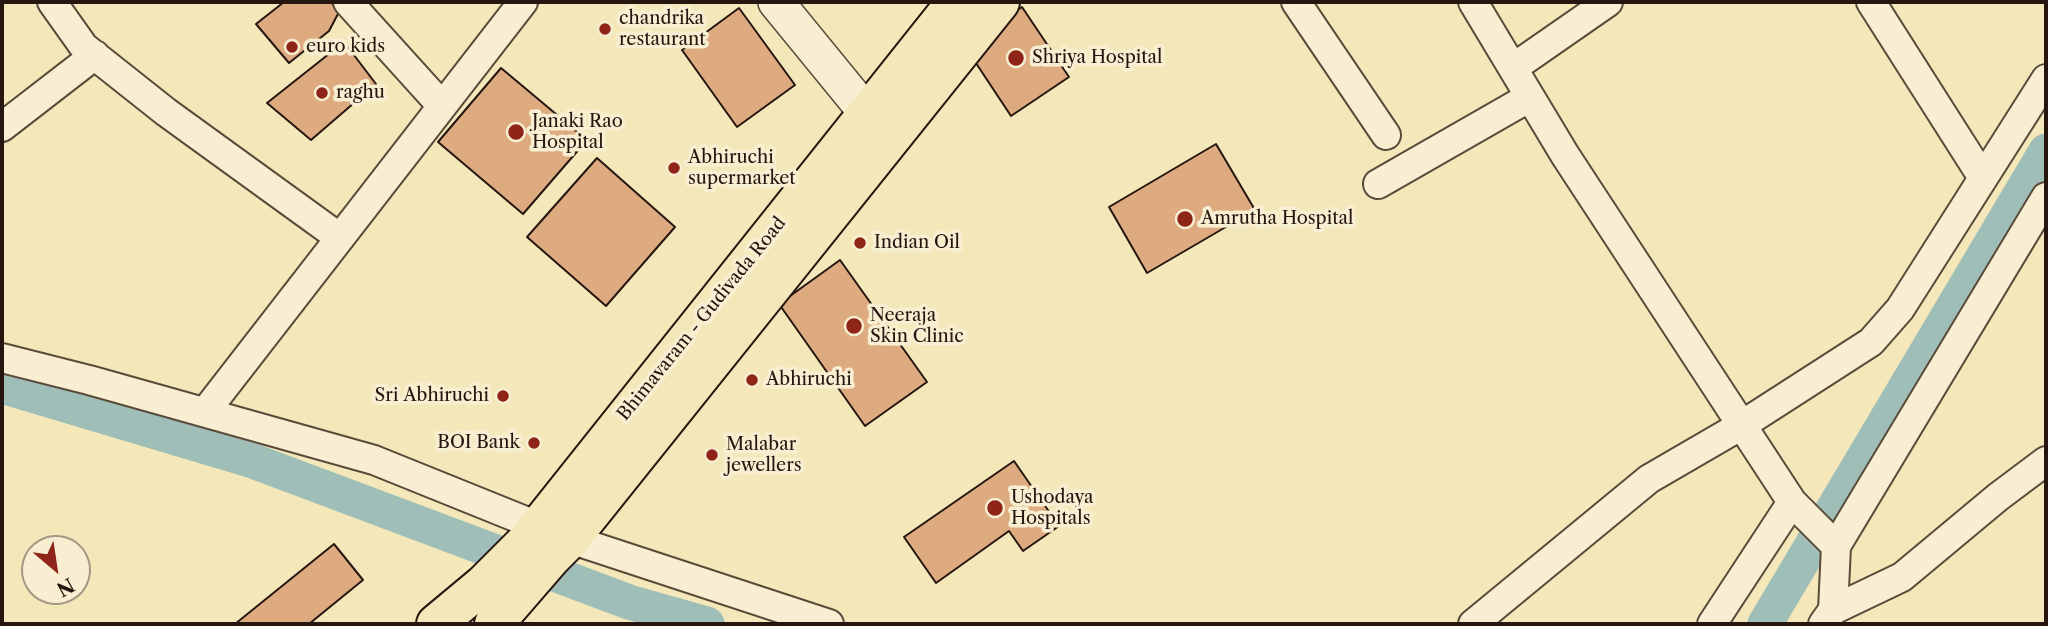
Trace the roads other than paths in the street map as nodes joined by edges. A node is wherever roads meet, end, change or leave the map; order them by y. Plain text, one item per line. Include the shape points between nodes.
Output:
1 (52, 2) edge
2 (348, 2) edge
3 (523, 2) edge
4 (776, 2) edge
5 (956, 2) edge
6 (1000, 2) edge
7 (1296, 2) edge
8 (1473, 2) edge
9 (1608, 2) edge
10 (1871, 2) edge
11 (95, 55) junction
12 (1513, 68) junction
13 (2046, 79) edge
14 (1530, 97) junction
15 (442, 106) junction
16 (2, 127) edge
17 (877, 127) junction
18 (1386, 135) dead end
19 (1983, 178) junction
20 (1378, 184) dead end
21 (2046, 197) edge
22 (340, 238) junction
23 (2, 358) edge
24 (205, 412) junction
25 (1742, 425) junction
26 (2046, 461) edge
27 (1792, 502) junction
28 (546, 541) junction
29 (1836, 547) junction
30 (502, 589) junction
31 (1828, 617) edge
32 (436, 624) edge
33 (494, 624) edge
34 (829, 624) edge
35 (1473, 624) edge
36 (1712, 624) edge

1 - 11 street via 84,47
2 - 15 street
3 - 15 street
4 - 17 street
5 - 17 main road, Bhimavaram - Gudivada Road
6 - 17 main road, Bhimavaram - Gudivada Road
7 - 18 street
8 - 12 street
9 - 12 street
10 - 19 street
11 - 16 street
11 - 22 street
12 - 14 street
13 - 19 street
14 - 20 street
14 - 25 street
15 - 22 street
17 - 28 main road, Bhimavaram - Gudivada Road
19 - 25 street via 1900,309 1871,342
21 - 29 street
22 - 24 street
23 - 24 street
24 - 28 street via 374,460
25 - 27 street
25 - 35 street via 1649,479
26 - 31 street via 1902,577
27 - 29 street
27 - 36 street
28 - 30 main road, Bhimavaram - Gudivada Road
28 - 34 street
29 - 31 street
30 - 32 main road, Bhimavaram - Gudivada Road
30 - 33 main road, Bhimavaram - Gudivada Road

